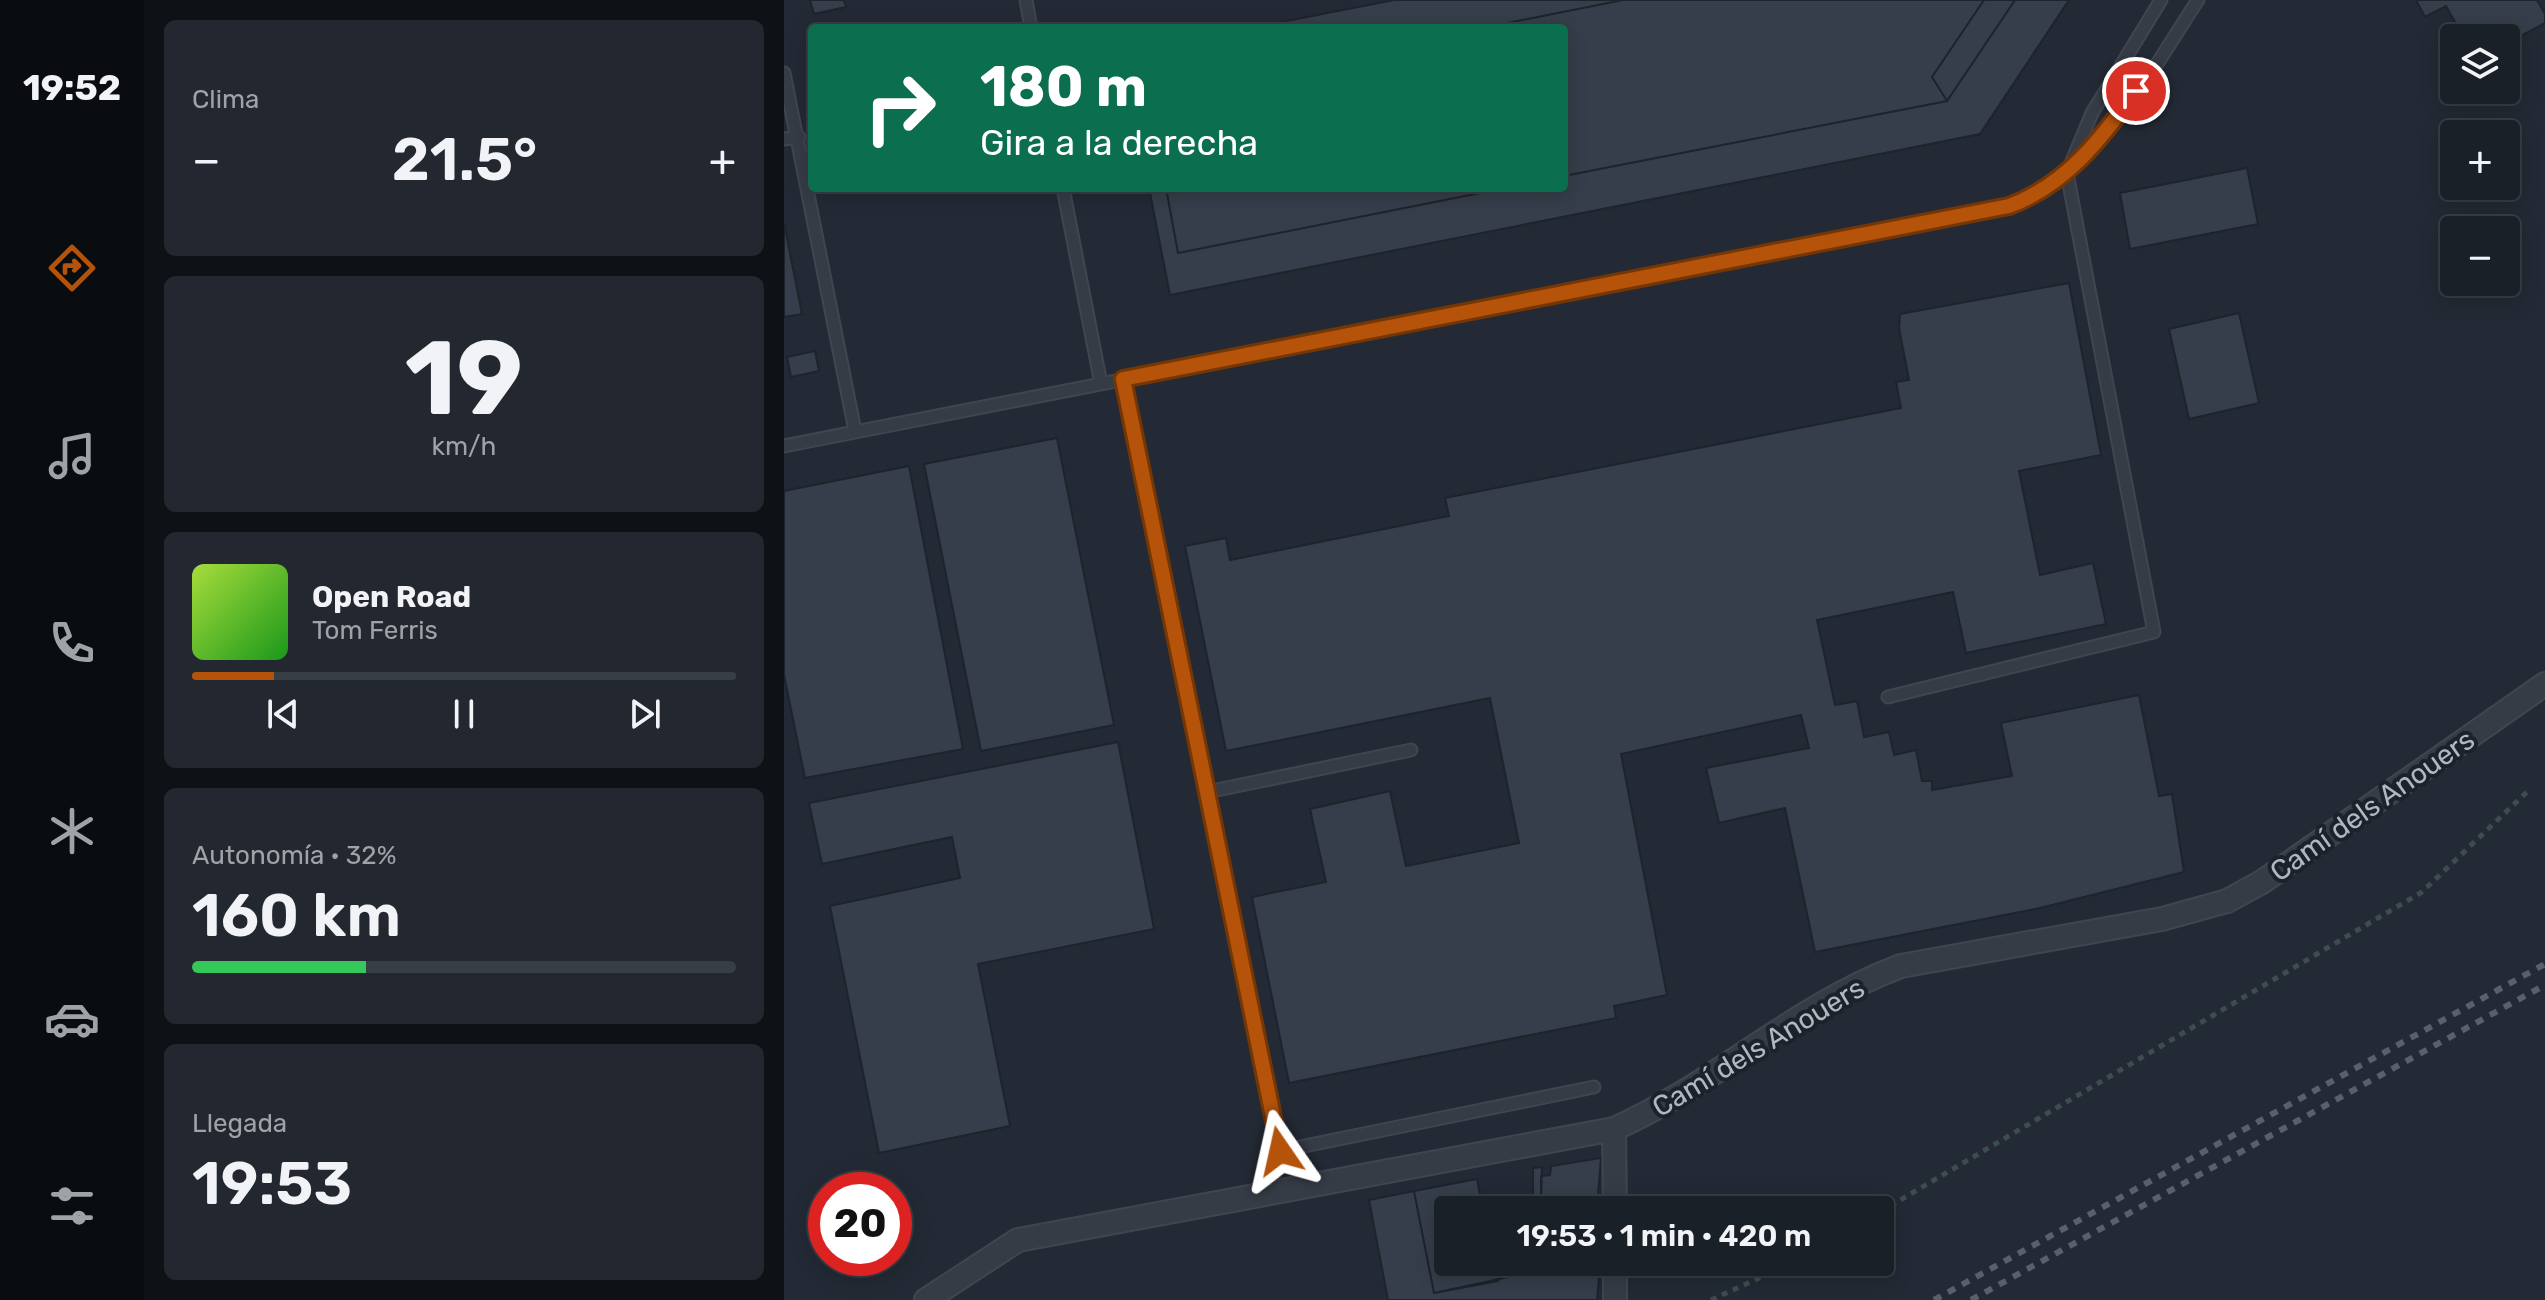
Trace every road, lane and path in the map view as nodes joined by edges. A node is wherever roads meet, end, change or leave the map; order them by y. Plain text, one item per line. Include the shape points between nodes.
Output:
1 (1026, 0) edge
2 (2161, 0) edge
3 (2198, 0) edge
4 (1030, 24) edge
5 (784, 73) edge
6 (799, 137) junction
7 (784, 139) edge
8 (2067, 173) junction
9 (808, 184) edge
10 (809, 192) edge
11 (1064, 192) edge
12 (1123, 379) junction
13 (1101, 384) junction
14 (855, 431) junction
15 (784, 446) edge
16 (2545, 684) edge
17 (1888, 697) dead end
18 (1411, 750) dead end
19 (2531, 788) dead end
20 (1207, 792) junction
21 (1594, 1087) dead end
22 (1614, 1129) junction
23 (1615, 1196) edge
24 (1894, 1204) edge
25 (1615, 1276) edge
26 (1763, 1276) edge
27 (926, 1300) edge
28 (1615, 1300) edge
29 (1711, 1300) edge

1 - 4 lane
2 - 8 lane via 2092,113
3 - 8 lane via 2105,134
5 - 6 lane
6 - 7 lane
6 - 9 lane
8 - 12 lane via 2040,194 2009,206
8 - 17 lane via 2154,632
10 - 14 lane
11 - 13 lane
12 - 13 lane
12 - 20 lane
13 - 14 lane
14 - 15 lane
16 - 22 street, Camí dels Anouers via 2262,882 2227,901 2162,919 1901,966 1826,1003 1660,1108
18 - 20 lane
19 - 24 path via 2422,892
20 - 21 lane via 1280,1151
22 - 23 street
22 - 27 street, Camí dels Anouers via 1018,1240
25 - 28 street
26 - 29 path

